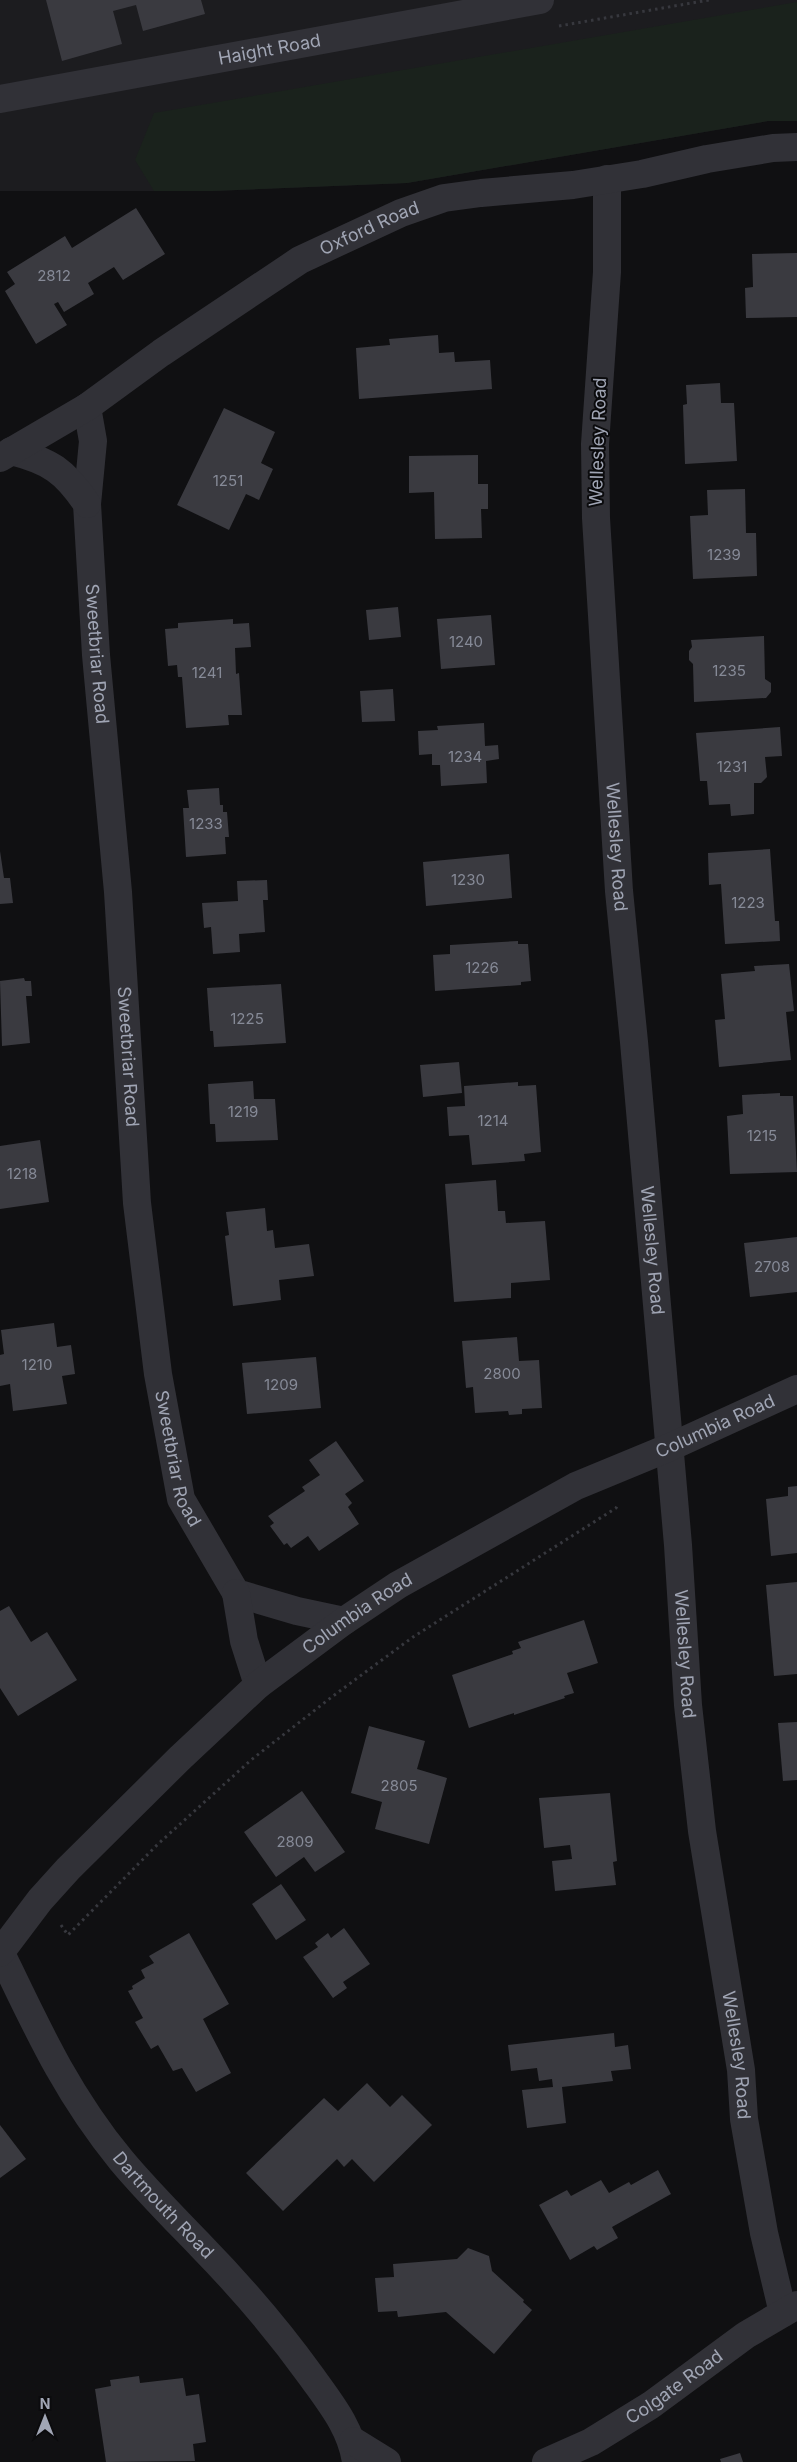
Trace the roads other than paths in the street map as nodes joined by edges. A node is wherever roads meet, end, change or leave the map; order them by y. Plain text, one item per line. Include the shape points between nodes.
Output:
1 (540, 0) edge
2 (0, 99) edge
3 (797, 148) edge
4 (607, 179) junction
5 (88, 407) junction
6 (6, 455) edge
7 (88, 504) junction
8 (797, 1389) edge
9 (668, 1448) junction
10 (236, 1592) junction
11 (344, 1621) junction
12 (258, 1685) junction
13 (0, 1952) edge
14 (790, 2309) edge
15 (354, 2452) edge
16 (387, 2462) edge
17 (546, 2462) edge

1 - 2 street, Haight Road
3 - 4 street, Oxford Road via 773,148
4 - 5 street, Oxford Road via 444,198 354,232 300,260 161,353
4 - 9 street, Wellesley Road via 606,272 595,444 596,518 619,891
5 - 6 street, Oxford Road
5 - 7 street, Sweetbriar Road via 93,441
6 - 7 street via 33,457 55,466
7 - 10 street, Sweetbriar Road via 96,655 118,892 137,1203 158,1374 181,1499
8 - 9 street, Columbia Road
9 - 11 street, Columbia Road via 576,1486 398,1586
9 - 14 street, Wellesley Road via 688,1705 702,1831 764,2233
10 - 11 street via 297,1611
10 - 12 street, Sweetbriar Road via 244,1641
11 - 12 street, Columbia Road
12 - 13 street, Columbia Road via 108,1828 40,1900
13 - 15 street, Dartmouth Road via 40,2037 80,2106 121,2160 256,2306 340,2416
14 - 17 street, Colgate Road via 746,2335 629,2419 592,2442
15 - 16 street, Dartmouth Road

